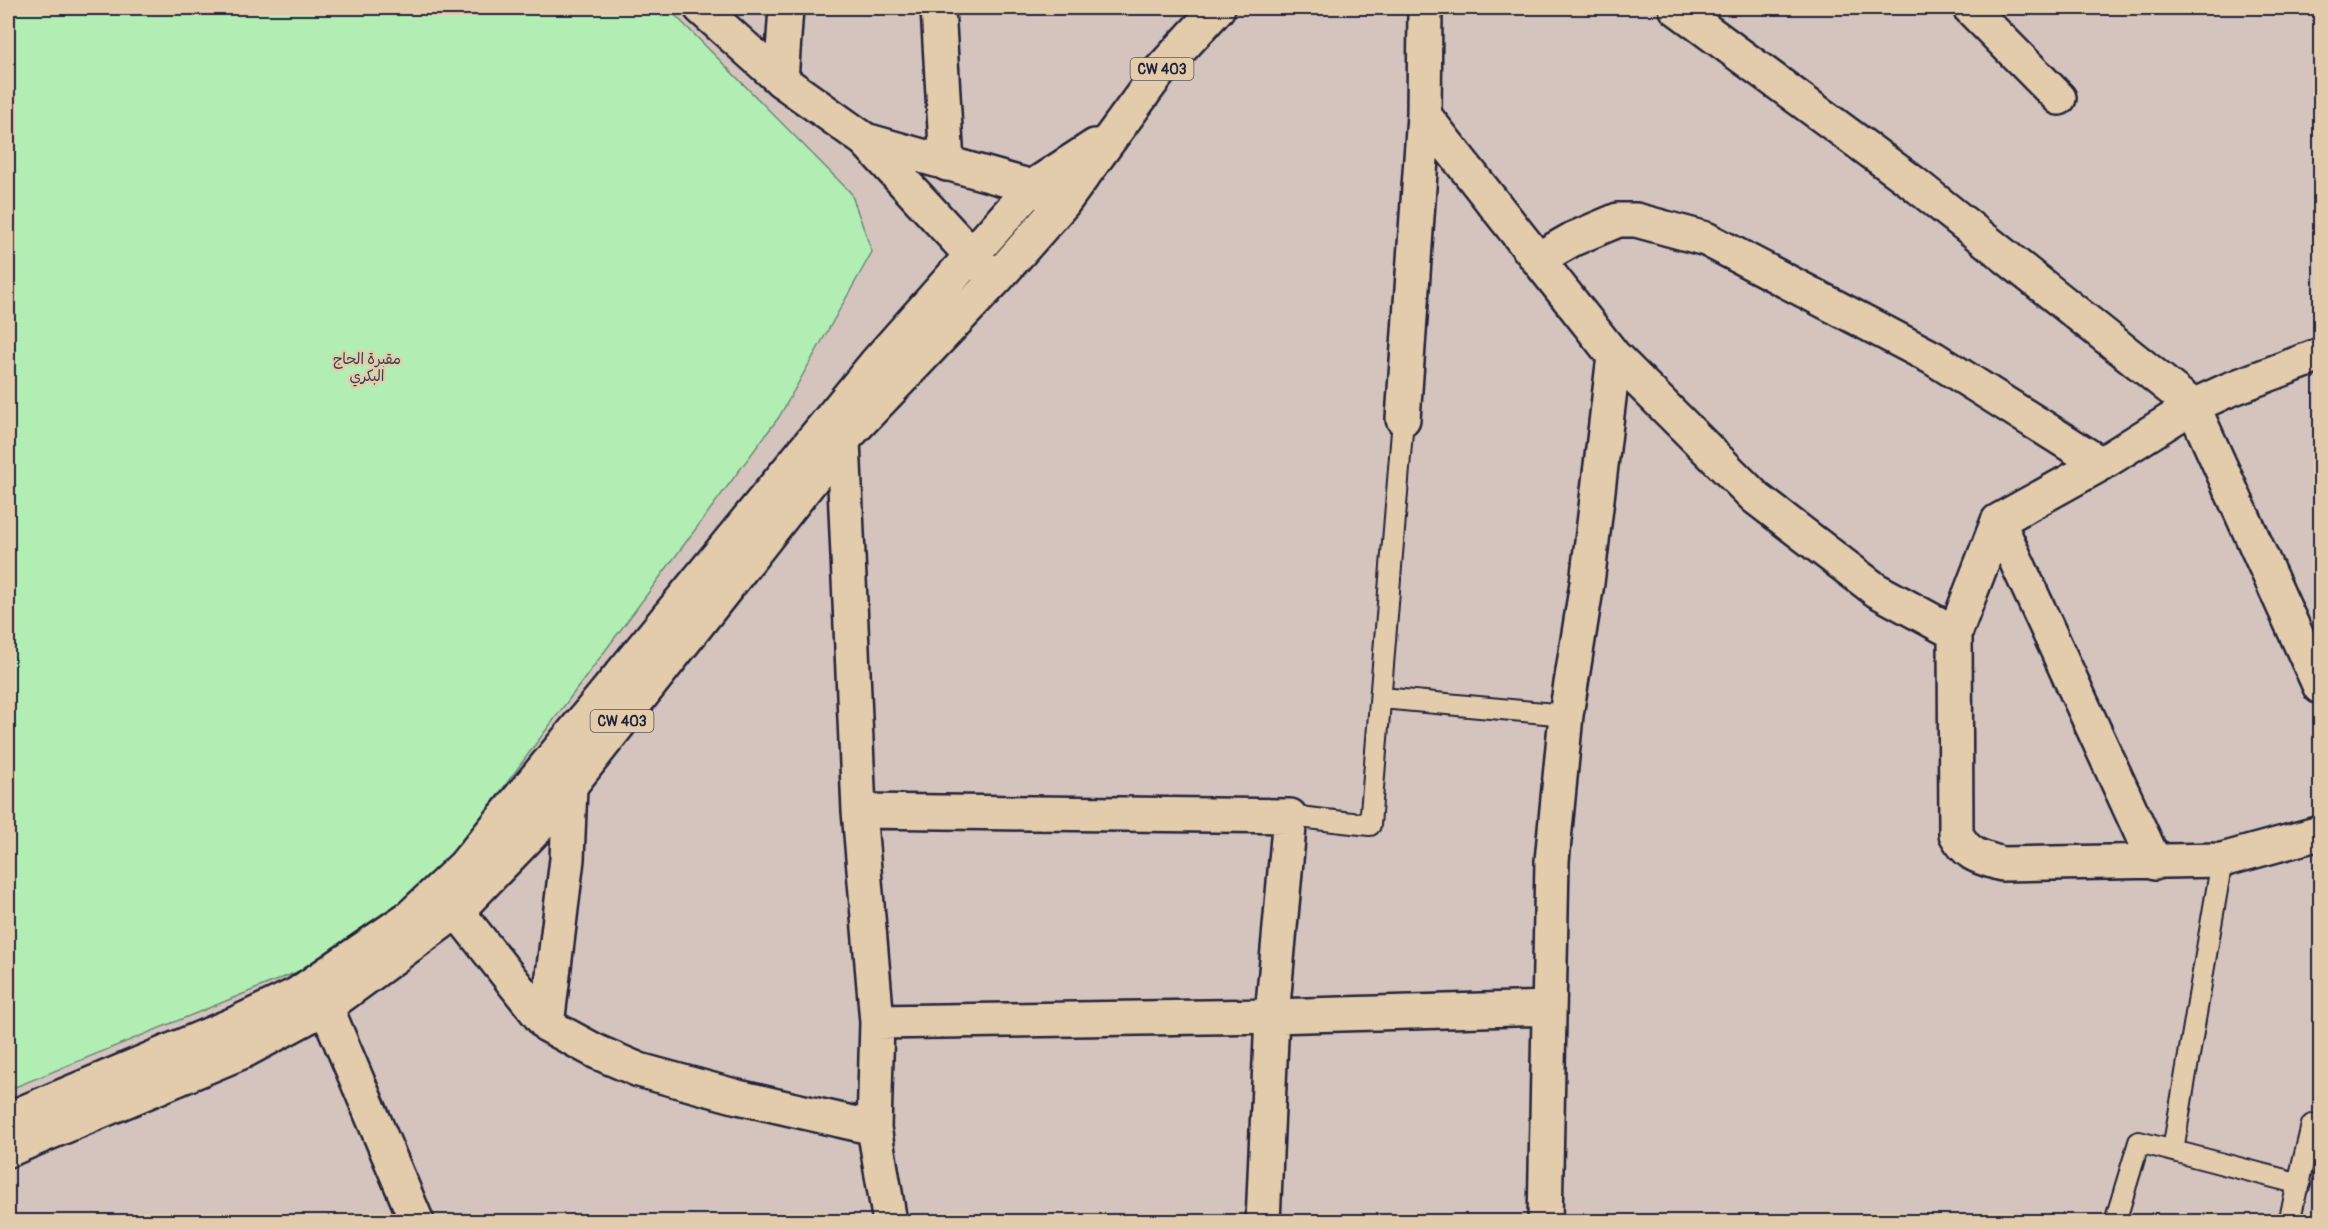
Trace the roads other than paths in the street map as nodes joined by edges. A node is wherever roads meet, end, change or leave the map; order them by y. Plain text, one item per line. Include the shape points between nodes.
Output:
1 (701, 8) edge
2 (786, 8) edge
3 (938, 8) edge
4 (1218, 8) edge
5 (1425, 8) edge
6 (1676, 8) edge
7 (1970, 8) edge
8 (780, 80) junction
9 (2059, 98) dead end
10 (1424, 115) junction
11 (1112, 135) junction
12 (865, 140) junction
13 (947, 164) junction
14 (1032, 188) junction
15 (1063, 203) junction
16 (971, 255) junction
17 (1538, 259) junction
18 (996, 279) junction
19 (2320, 355) edge
20 (1614, 356) junction
21 (2193, 406) junction
22 (1403, 419) joint
23 (843, 440) junction
24 (2101, 464) junction
25 (1998, 521) junction
26 (1955, 633) junction
27 (2320, 687) edge
28 (1382, 698) junction
29 (1566, 715) junction
30 (570, 787) junction
31 (859, 811) junction
32 (1290, 816) junction
33 (2320, 833) edge
34 (2222, 860) junction
35 (2155, 863) junction
36 (457, 911) junction
37 (326, 1007) junction
38 (1549, 1008) junction
39 (1272, 1016) junction
40 (877, 1022) junction
41 (547, 1025) junction
42 (8, 1119) edge
43 (2320, 1125) edge
44 (874, 1128) junction
45 (8, 1150) edge
46 (2173, 1150) junction
47 (2300, 1184) junction
48 (417, 1221) edge
49 (890, 1221) edge
50 (1263, 1221) edge
51 (1545, 1221) edge
52 (2115, 1221) edge
53 (2289, 1221) edge

1 - 8 street
2 - 8 street
3 - 13 street
4 - 11 street, CW 403 via 1160,72
5 - 10 street
6 - 21 street via 1911,181
7 - 9 street
8 - 12 street
10 - 17 street
10 - 22 street
11 - 14 street, CW 403
11 - 15 street, CW 403
12 - 13 street
12 - 16 street
13 - 14 street
14 - 15 street
14 - 16 street, CW 403
15 - 18 street, CW 403
16 - 18 street
16 - 42 street, CW 403 via 876,363 464,866 410,917 296,995
17 - 20 street
17 - 24 street via 1618,220 1636,220 1706,239 1933,358
18 - 23 street, CW 403
19 - 21 street
20 - 26 street via 1756,498 1876,590
20 - 29 street via 1587,583
21 - 24 street
21 - 27 street
22 - 28 lane
23 - 30 street, CW 403
23 - 31 street
24 - 25 street
25 - 26 street
25 - 35 street
26 - 35 street via 1956,834 1964,848 1983,858 2018,866
28 - 29 lane
28 - 32 lane via 1370,825
29 - 38 street via 1552,861
30 - 36 street, CW 403 via 536,829
30 - 41 street via 567,859
31 - 32 street
31 - 40 street
32 - 39 street
33 - 34 street
34 - 35 street
34 - 46 lane
36 - 37 street, CW 403
36 - 41 street
37 - 45 street, CW 403 via 243,1051
37 - 48 street
38 - 39 street
38 - 51 street
39 - 40 street
39 - 50 street
40 - 44 street
41 - 44 street via 639,1070
43 - 47 lane via 2312,1125
44 - 49 street
46 - 47 lane
46 - 52 lane via 2139,1142
47 - 53 lane

